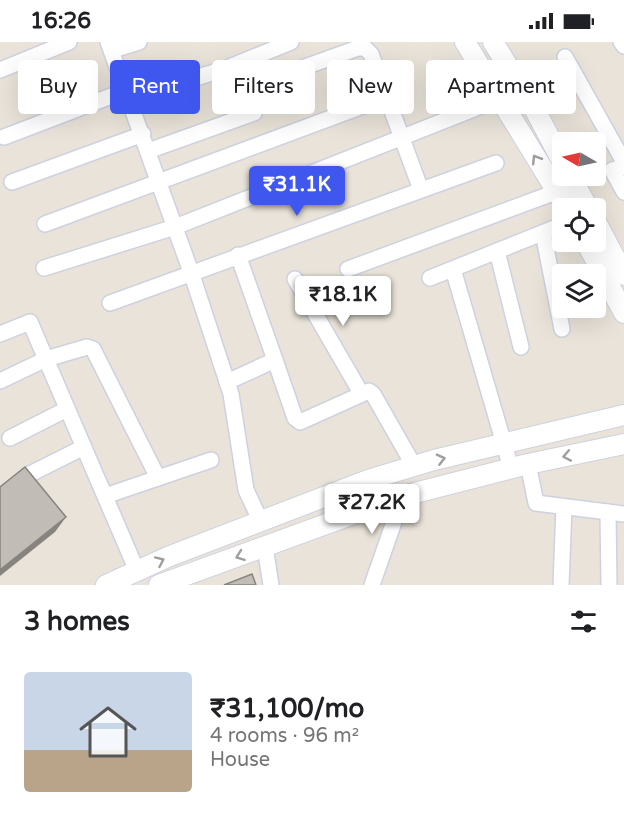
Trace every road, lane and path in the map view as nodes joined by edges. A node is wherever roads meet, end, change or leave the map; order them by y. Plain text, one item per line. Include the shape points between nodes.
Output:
1 (69, 42) edge
2 (139, 42) edge
3 (291, 42) edge
4 (465, 42) edge
5 (621, 42) edge
6 (495, 43) edge
7 (111, 46) edge
8 (624, 46) edge
9 (564, 57) dead end
10 (373, 60) edge
11 (476, 60) edge
12 (315, 63) edge
13 (0, 70) edge
14 (200, 75) edge
15 (110, 101) edge
16 (136, 114) edge
17 (248, 114) edge
18 (340, 114) edge
19 (393, 114) edge
20 (461, 114) edge
21 (508, 114) edge
22 (142, 134) junction
23 (4, 137) dead end
24 (401, 138) junction
25 (552, 143) edge
26 (148, 150) junction
27 (624, 162) edge
28 (496, 163) dead end
29 (624, 167) edge
30 (159, 180) junction
31 (12, 183) dead end
32 (420, 190) junction
33 (556, 192) junction
34 (624, 192) edge
35 (560, 198) edge
36 (45, 224) dead end
37 (175, 227) junction
38 (552, 229) edge
39 (543, 232) junction
40 (606, 241) edge
41 (497, 251) junction
42 (591, 252) edge
43 (238, 255) junction
44 (44, 268) dead end
45 (348, 269) dead end
46 (453, 269) junction
47 (191, 272) junction
48 (624, 275) edge
49 (429, 278) dead end
50 (295, 279) dead end
51 (110, 303) dead end
52 (624, 313) edge
53 (562, 329) dead end
54 (0, 334) edge
55 (521, 347) dead end
56 (46, 359) junction
57 (275, 360) junction
58 (0, 381) edge
59 (227, 382) junction
60 (361, 393) junction
61 (67, 409) junction
62 (624, 416) edge
63 (10, 438) dead end
64 (504, 443) junction
65 (624, 444) edge
66 (84, 447) junction
67 (211, 460) dead end
68 (414, 466) junction
69 (519, 466) junction
70 (28, 475) edge
71 (158, 478) junction
72 (105, 496) junction
73 (403, 496) junction
74 (564, 507) junction
75 (608, 512) junction
76 (624, 514) edge
77 (261, 522) junction
78 (265, 548) junction
79 (137, 571) junction
80 (106, 585) edge
81 (159, 585) edge
82 (271, 585) edge
83 (372, 585) edge
84 (561, 585) edge
85 (609, 585) edge

1 - 13 street
2 - 7 street
3 - 14 street
4 - 11 street
5 - 8 street
6 - 25 street
9 - 27 street
10 - 12 street via 365,48 358,48
15 - 23 street
16 - 22 street
17 - 26 street
18 - 30 street
19 - 24 street
20 - 24 street
33 -> 21 street
22 - 26 street
22 - 31 street
24 - 32 street
24 - 37 street
26 - 30 street
28 - 32 street
29 - 34 street via 612,170
30 - 36 street
30 - 37 street
32 - 43 street
33 - 35 street
33 - 45 street
37 - 44 street
37 - 47 street
38 - 39 street
39 - 41 street
39 - 53 street
40 - 48 street
41 - 46 street
41 - 55 street
42 - 52 street
43 - 47 street
43 - 57 street
46 - 49 street
46 - 64 street
47 - 51 street
47 - 59 street
50 - 60 street
54 - 56 street via 30,322
56 - 58 street
56 - 61 street
56 - 71 street via 87,347 93,349
57 - 59 street
57 - 60 street via 294,418 300,422
59 - 77 street via 246,490
60 - 68 street via 373,394
61 - 63 street
61 - 66 street
62 - 64 street
68 -> 64 street
64 - 69 street
65 -> 69 street
66 - 70 street
66 - 72 street
67 - 71 street
68 - 77 street
69 - 73 street
69 - 74 street via 536,503
71 - 72 street
72 - 79 street
73 - 78 street
73 - 83 street
74 - 75 street
74 - 84 street
75 - 76 street
75 - 85 street
79 -> 77 street
78 -> 81 street
78 - 82 street
79 - 80 street

